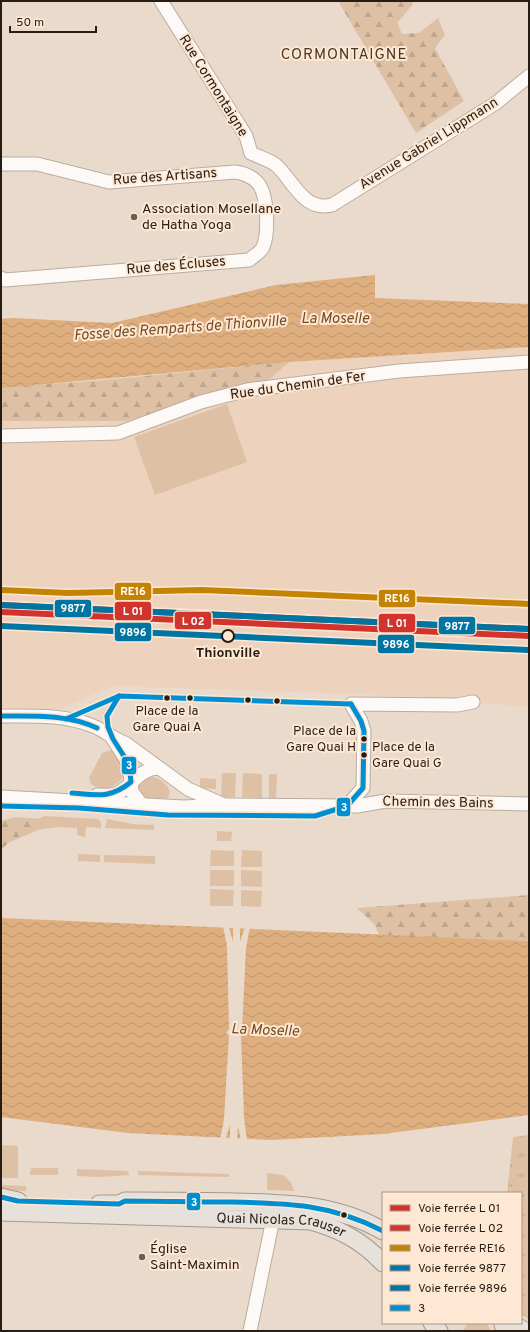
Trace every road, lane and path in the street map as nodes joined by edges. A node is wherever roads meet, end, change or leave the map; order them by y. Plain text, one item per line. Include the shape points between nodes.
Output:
1 (161, 1) edge
2 (529, 76) edge
3 (251, 153) junction
4 (1, 164) edge
5 (240, 172) junction
6 (325, 207) joint
7 (1, 278) edge
8 (529, 362) edge
9 (1, 436) edge
10 (473, 702) dead end
11 (1, 716) edge
12 (113, 739) junction
13 (158, 768) junction
14 (131, 782) junction
15 (188, 789) junction
16 (1, 790) edge
17 (1, 797) edge
18 (529, 804) edge
19 (142, 805) junction
20 (226, 805) junction
21 (176, 806) junction
22 (347, 806) junction
23 (1, 1197) edge
24 (18, 1201) junction
25 (1, 1202) edge
26 (1, 1212) edge
27 (273, 1219) junction
28 (382, 1231) edge
29 (382, 1262) edge
30 (503, 1326) edge
31 (250, 1331) edge
32 (525, 1331) edge

1 - 3 street, Rue Cormontaigne via 246,136
2 - 6 street, Avenue Gabriel Lippmann via 496,103
3 - 5 street, Rue des Artisans
3 - 6 street, Rue Cormontaigne via 276,165 298,193 311,202
4 - 5 street, Rue des Artisans via 37,164 109,182
5 - 7 street, Rue des Écluses via 258,183 266,207 268,229 262,248 249,260 5,280
8 - 9 street, Rue du Chemin de Fer via 399,371 247,390 201,402 118,433
10 - 22 street via 457,705 351,704 364,731 363,788
11 - 12 street via 79,721 95,726
12 - 13 street via 125,744
12 - 14 street via 129,764
13 - 14 street via 150,768 140,773
13 - 15 street
14 - 16 street via 116,794 105,795
14 - 19 street via 132,792
15 - 20 street
15 - 21 street
17 - 19 street, Chemin des Bains
18 - 22 street, Chemin des Bains via 386,801
19 - 21 street, Chemin des Bains
20 - 21 street, Chemin des Bains
20 - 22 street, Chemin des Bains
23 - 24 main road
24 - 25 main road
24 - 28 main road, Quai Nicolas Crauser via 118,1204 125,1201 289,1203 345,1214
26 - 27 main road, Quai Nicolas Crauser
27 - 29 main road, Quai Nicolas Crauser via 311,1221 334,1227 364,1246
27 - 31 street
30 - 32 main road via 518,1327

